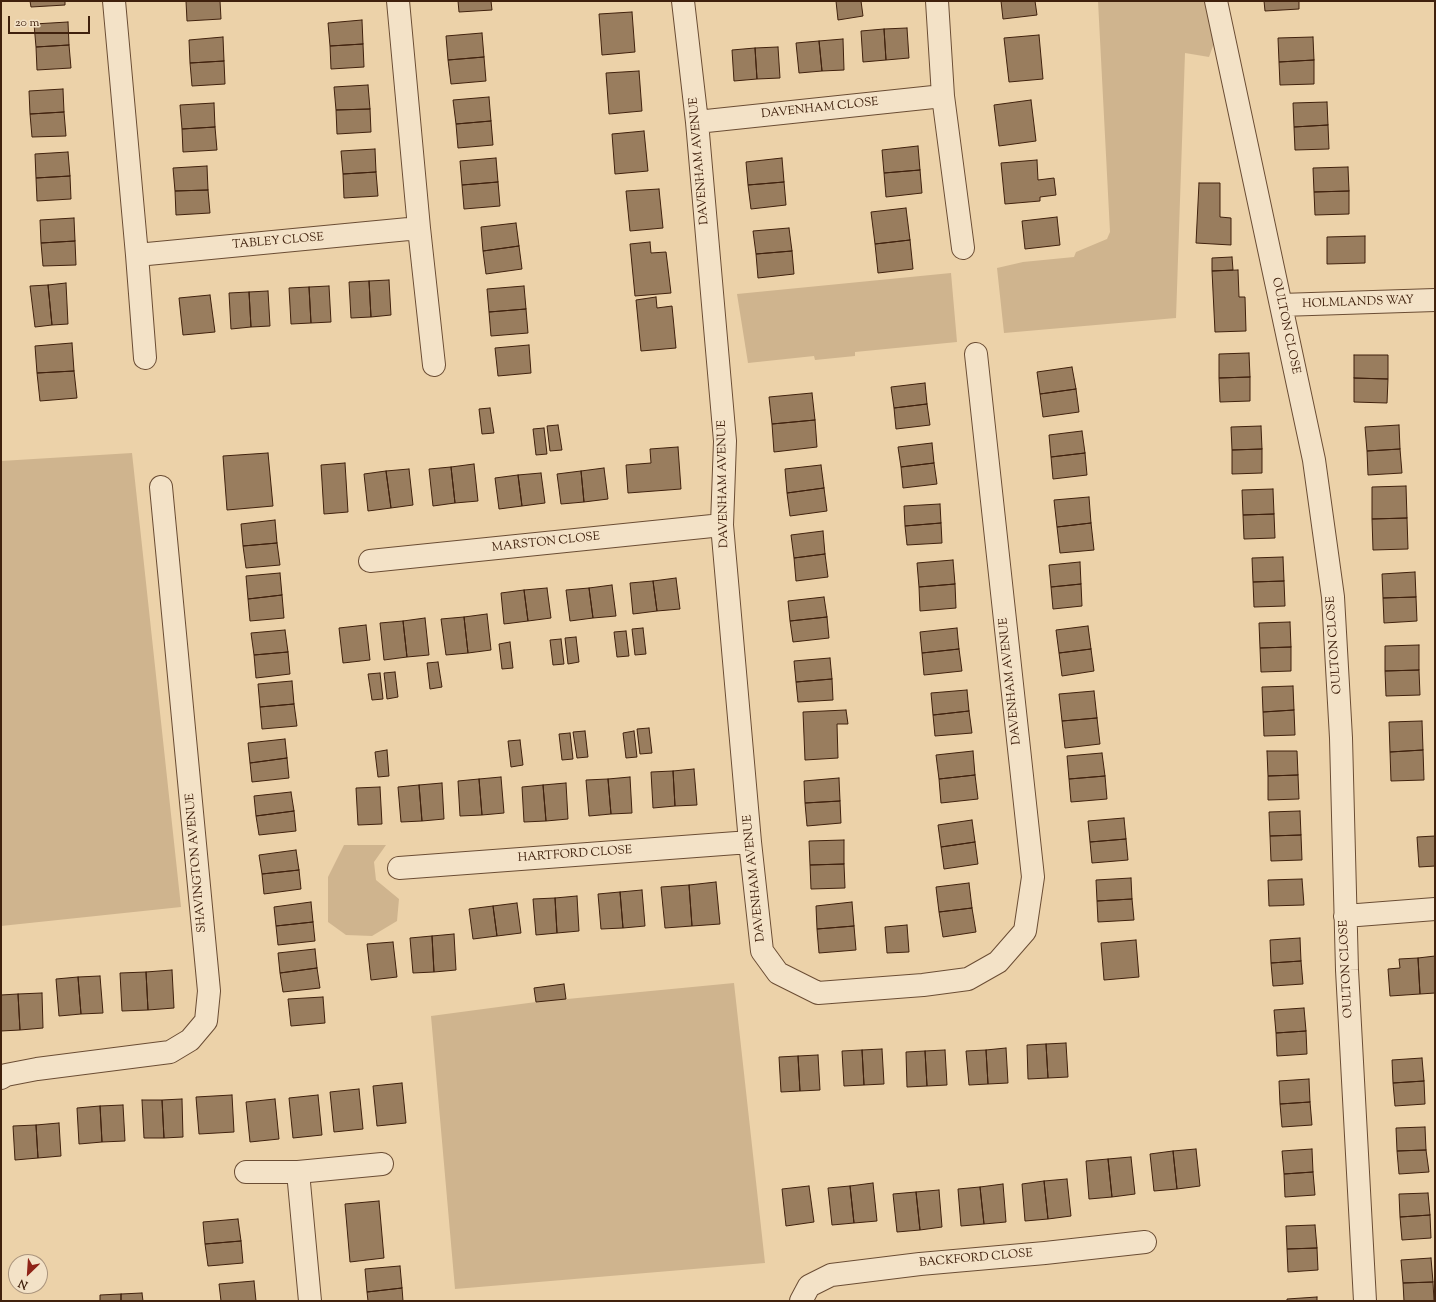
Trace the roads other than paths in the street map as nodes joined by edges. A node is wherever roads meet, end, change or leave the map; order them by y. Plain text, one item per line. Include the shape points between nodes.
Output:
1 (114, 1) edge
2 (398, 1) edge
3 (683, 1) edge
4 (937, 1) edge
5 (1216, 1) edge
6 (943, 96) junction
7 (697, 122) junction
8 (419, 228) junction
9 (963, 248) dead end
10 (137, 255) junction
11 (1435, 300) edge
12 (1280, 305) junction
13 (976, 354) dead end
14 (145, 358) dead end
15 (434, 365) dead end
16 (161, 487) dead end
17 (722, 525) junction
18 (370, 561) dead end
19 (750, 842) junction
20 (399, 868) dead end
21 (1435, 909) edge
22 (1345, 916) junction
23 (1, 1078) edge
24 (382, 1164) dead end
25 (246, 1172) dead end
26 (298, 1172) junction
27 (1145, 1242) dead end
28 (805, 1293) edge
29 (310, 1301) edge
30 (1364, 1301) edge

1 - 10 street
2 - 8 street
3 - 7 street, DAVENHAM AVENUE
4 - 6 street
5 - 12 street, OULTON CLOSE
6 - 7 street, DAVENHAM CLOSE
6 - 9 street
7 - 17 street, DAVENHAM AVENUE via 725,441
8 - 10 street, TABLEY CLOSE
8 - 15 street
10 - 14 street
11 - 12 street, HOLMLANDS WAY
12 - 22 street, OULTON CLOSE via 1314,460 1333,597 1341,738
13 - 19 street, DAVENHAM AVENUE via 1033,877 1025,932 998,962 968,979 818,993 778,973 762,951
16 - 23 street, SHAVINGTON AVENUE via 209,990 206,1021 190,1040 170,1052 37,1069
17 - 18 street, MARSTON CLOSE
17 - 19 street, DAVENHAM AVENUE
19 - 20 street, HARTFORD CLOSE
21 - 22 street
22 - 30 street, OULTON CLOSE
24 - 26 street
25 - 26 street
26 - 29 street
27 - 28 street, BACKFORD CLOSE via 831,1275

